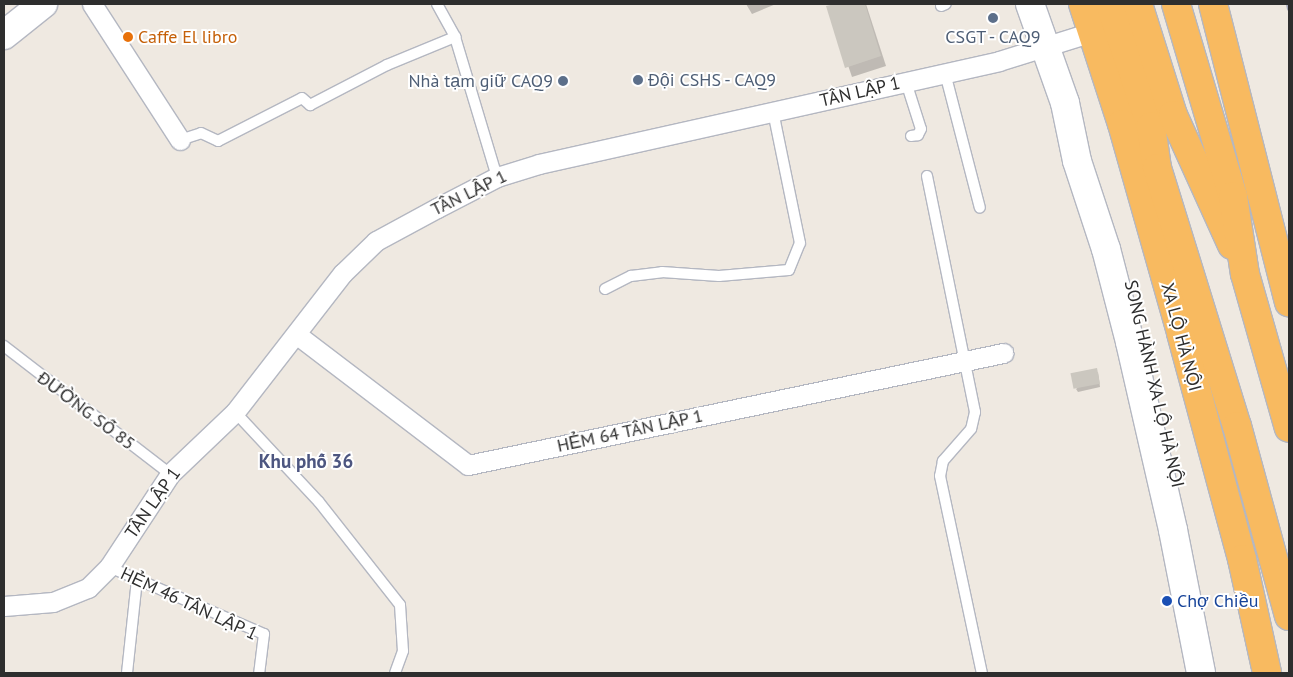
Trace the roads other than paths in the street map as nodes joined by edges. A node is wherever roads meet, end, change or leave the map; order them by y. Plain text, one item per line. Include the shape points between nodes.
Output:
1 (43, 4) edge
2 (92, 4) edge
3 (437, 4) edge
4 (1030, 4) edge
5 (1083, 4) edge
6 (1110, 4) edge
7 (1138, 4) edge
8 (1176, 4) edge
9 (1213, 4) edge
10 (1092, 32) junction
11 (4, 35) edge
12 (455, 37) junction
13 (1046, 46) junction
14 (945, 73) junction
15 (906, 82) junction
16 (1065, 103) junction
17 (773, 111) junction
18 (1162, 120) junction
19 (1122, 124) junction
20 (911, 136) dead end
21 (180, 140) joint
22 (1157, 168) junction
23 (927, 176) dead end
24 (497, 177) junction
25 (980, 208) dead end
26 (1245, 274) junction
27 (605, 289) dead end
28 (1196, 298) junction
29 (1289, 302) edge
30 (296, 334) junction
31 (1180, 334) junction
32 (4, 346) edge
33 (1003, 353) dead end
34 (966, 360) junction
35 (235, 412) junction
36 (1289, 428) edge
37 (170, 474) junction
38 (109, 567) junction
39 (137, 580) junction
40 (4, 606) edge
41 (1289, 616) edge
42 (127, 673) edge
43 (259, 673) edge
44 (395, 673) edge
45 (982, 673) edge
46 (1201, 673) edge
47 (1216, 673) edge
48 (1267, 673) edge

1 - 11 main road
2 - 21 street
3 - 12 lane
4 - 13 main road, SONG HÀNH XA LỘ HÀ NỘI
5 - 10 highway, XA LỘ HÀ NỘI
6 - 18 highway
7 - 18 highway
8 - 26 highway via 1233,196
9 - 29 highway
10 - 13 street, TÂN LẬP 1
10 - 19 highway, XA LỘ HÀ NỘI
12 - 21 lane via 387,65 310,105 302,98 218,140 201,133
12 - 24 lane
13 - 14 street, TÂN LẬP 1
13 - 16 main road, SONG HÀNH XA LỘ HÀ NỘI
14 - 15 street, TÂN LẬP 1
14 - 25 lane
15 - 17 street, TÂN LẬP 1
15 - 20 lane via 921,129 918,135
16 - 46 main road, SONG HÀNH XA LỘ HÀ NỘI via 1077,161 1106,249 1149,419
16 - 47 main road, SONG HÀNH XA LỘ HÀ NỘI via 1092,157 1111,210 1140,314
17 - 24 street, TÂN LẬP 1 via 539,164
17 - 27 lane via 800,243 789,270 719,276 662,272 638,275
18 - 22 highway
18 - 26 highway
19 - 22 highway
19 - 31 highway, XA LỘ HÀ NỘI
22 - 28 highway, XA LỘ HÀ NỘI
23 - 34 lane
24 - 30 street, TÂN LẬP 1 via 376,241 343,273
26 - 36 highway
28 - 31 highway
28 - 41 highway, XA LỘ HÀ NỘI via 1237,426
30 - 34 street, HẺM 64 TÂN LẬP 1 via 468,465
30 - 35 street, TÂN LẬP 1
31 - 48 highway, XA LỘ HÀ NỘI via 1242,559
32 - 37 lane, ĐƯỜNG SỐ 85
33 - 34 street, HẺM 64 TÂN LẬP 1
34 - 45 lane via 976,412 971,429 943,461 940,476
35 - 37 street, TÂN LẬP 1
35 - 44 lane via 319,502 400,605 403,651
37 - 38 street, TÂN LẬP 1
38 - 39 lane, HẺM 46 TÂN LẬP 1
38 - 40 street, TÂN LẬP 1 via 88,588 53,602
39 - 42 lane
39 - 43 lane, HẺM 46 TÂN LẬP 1 via 264,634

